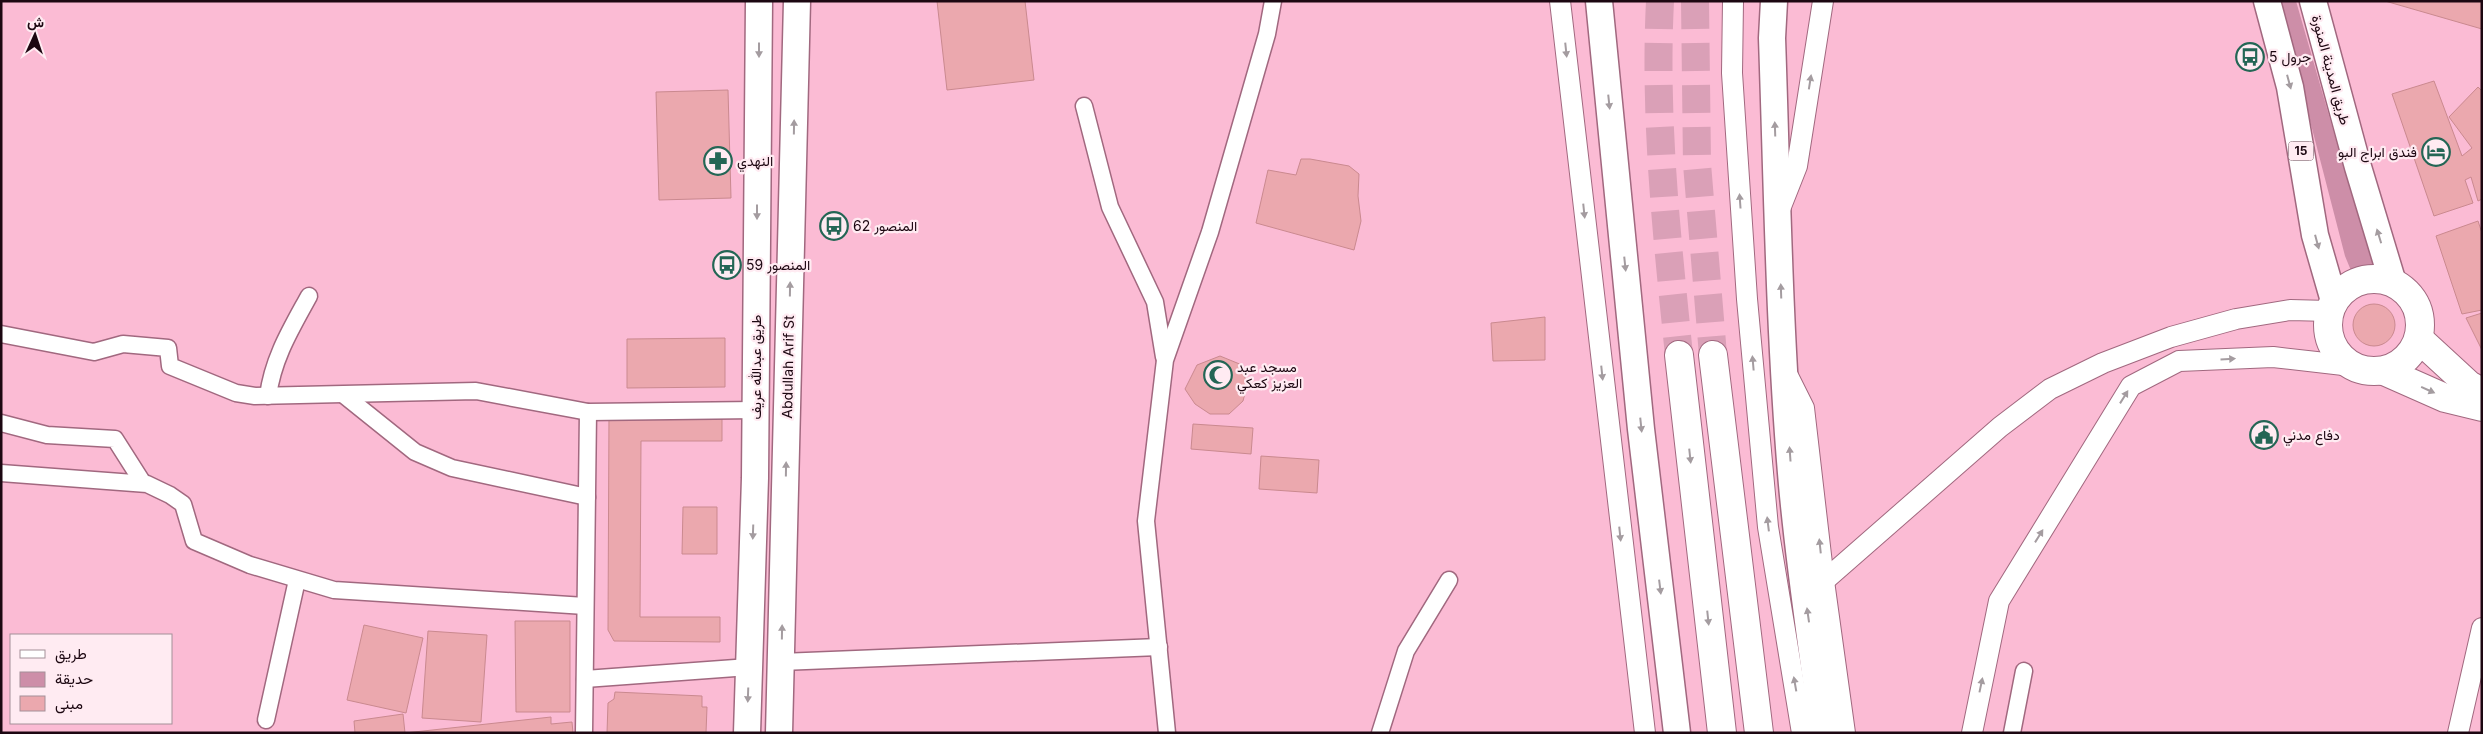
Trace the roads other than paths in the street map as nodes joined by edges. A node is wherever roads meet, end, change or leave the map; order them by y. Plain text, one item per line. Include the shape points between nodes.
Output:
1 (759, 1) edge
2 (797, 1) edge
3 (1273, 1) edge
4 (1560, 1) edge
5 (1599, 1) edge
6 (1733, 1) edge
7 (1774, 1) edge
8 (1823, 1) edge
9 (2267, 1) edge
10 (2312, 1) edge
11 (1084, 106) dead end
12 (1778, 214) junction
13 (2393, 283) junction
14 (310, 296) dead end
15 (2332, 306) junction
16 (1, 334) edge
17 (2172, 337) junction
18 (2419, 339) junction
19 (1713, 355) tunnel mouth
20 (1679, 356) tunnel mouth
21 (1164, 360) junction
22 (2179, 361) junction
23 (2352, 366) junction
24 (1784, 367) junction
25 (2384, 370) junction
26 (2482, 392) edge
27 (344, 394) junction
28 (268, 396) junction
29 (2482, 407) edge
30 (756, 410) junction
31 (588, 412) junction
32 (1, 423) edge
33 (1, 473) edge
34 (143, 483) junction
35 (587, 497) junction
36 (297, 580) junction
37 (1449, 580) dead end
38 (1824, 581) junction
39 (586, 606) junction
40 (2482, 628) edge
41 (1160, 647) junction
42 (781, 662) junction
43 (749, 667) junction
44 (2024, 671) dead end
45 (585, 679) junction
46 (266, 720) dead end
47 (584, 733) edge
48 (747, 733) edge
49 (779, 733) edge
50 (1167, 733) edge
51 (1380, 733) edge
52 (1645, 733) edge
53 (1677, 733) edge
54 (1722, 733) edge
55 (1759, 733) edge
56 (1802, 733) edge
57 (1824, 733) edge
58 (1845, 733) edge
59 (1972, 733) edge
60 (2012, 733) edge
61 (2458, 733) edge

1 -> 30 main road, طريق عبدالله عريف
42 -> 2 main road, Abdullah Arif St
3 - 21 street via 1267,34 1210,232
4 -> 52 street
5 -> 53 main road via 1642,429
56 -> 6 street via 1766,507 1744,262 1732,73
12 -> 7 main road via 1772,38
12 -> 8 street via 1797,166
9 -> 15 main road, 15 via 2290,87 2315,235
13 -> 10 main road, طريق المدينة المنورة
11 - 21 street via 1110,207 1155,302
24 -> 12 main road
13 - 15 highway via 2380,279 2354,283 2342,291
13 - 18 highway via 2414,300 2421,326
14 - 28 street via 279,350 270,376
15 - 17 street via 2254,316
15 - 23 highway via 2327,327 2331,342 2339,356
16 - 28 street via 94,352 123,344 168,348 170,366 236,393
17 - 22 street
17 - 38 street via 2050,389 2000,427
18 - 25 highway via 2405,360
18 - 26 highway
19 - 55 highway
20 -> 54 highway
21 - 41 street via 1146,521
22 -> 23 street via 2273,357
59 -> 22 street via 1999,602 2131,386
23 - 25 highway via 2362,370
38 -> 24 street via 1804,408
57 -> 24 main road via 1797,529
25 -> 29 highway via 2445,398
27 - 28 street
27 - 31 street via 476,391
27 - 35 street via 415,452 444,465
30 - 31 street
30 -> 43 main road, طريق عبدالله عريف
31 - 35 street
32 - 34 street via 47,435 115,439
33 - 34 street
34 - 36 street via 183,504 194,541 250,565
35 - 39 street
36 - 39 street via 334,590
36 - 46 street
37 - 51 street via 1406,651
38 - 58 street
39 - 45 street
40 - 61 street
41 - 42 street
41 - 50 street
42 - 49 main road, Abdullah Arif St
43 - 45 street
43 -> 48 main road, طريق عبدالله عريف
44 - 60 street
45 - 47 street

